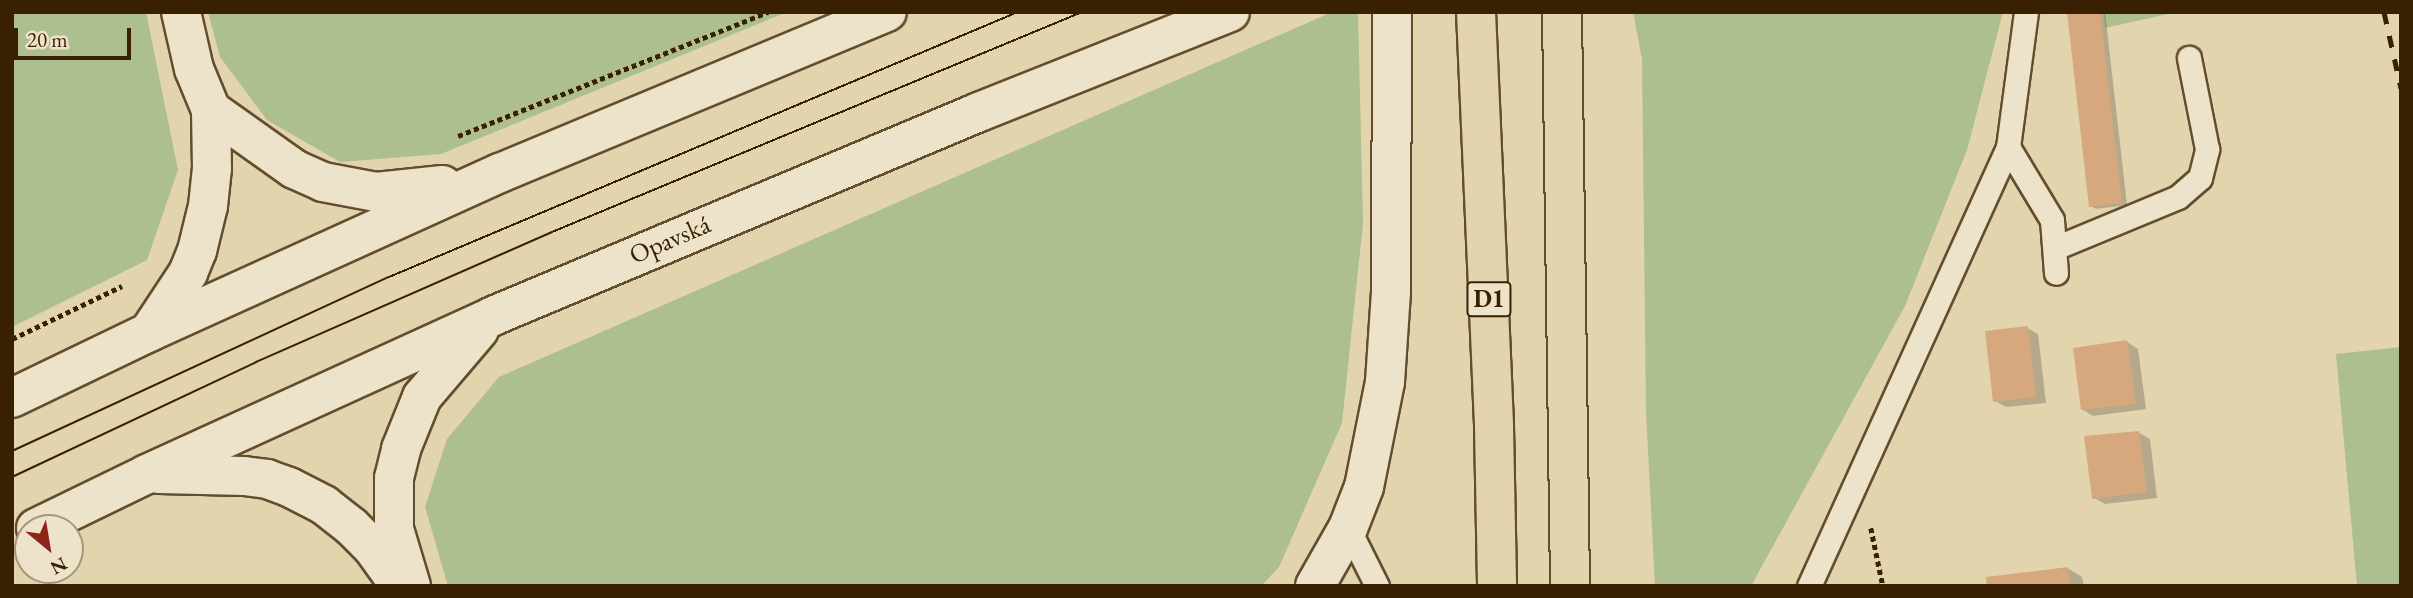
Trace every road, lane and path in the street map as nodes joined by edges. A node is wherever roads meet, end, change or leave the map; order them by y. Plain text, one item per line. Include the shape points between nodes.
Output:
1 (181, 12) edge
2 (768, 12) edge
3 (887, 12) edge
4 (1230, 12) edge
5 (1392, 12) edge
6 (1476, 12) edge
7 (1562, 12) edge
8 (2026, 12) edge
9 (2189, 58) dead end
10 (211, 110) junction
11 (458, 136) dead end
12 (2008, 147) junction
13 (500, 173) junction
14 (2055, 248) junction
15 (2056, 273) dead end
16 (122, 286) dead end
17 (493, 316) junction
18 (149, 332) junction
19 (12, 339) edge
20 (12, 398) edge
21 (133, 481) junction
22 (65, 514) edge
23 (1348, 528) junction
24 (400, 586) edge
25 (411, 586) edge
26 (1315, 586) edge
27 (1377, 586) edge
28 (1497, 586) edge
29 (1570, 586) edge
30 (1809, 586) edge

1 - 10 main road via 194,69
2 - 11 path
3 - 13 main road
4 - 17 main road, Opavská
5 - 23 main road via 1391,292 1386,371 1364,487
6 - 28 highway, D1
7 - 29 highway
8 - 12 lane
9 - 14 lane via 2207,149 2200,178 2178,197 2144,214
10 - 13 main road via 294,169 358,191 394,192
10 - 18 main road via 212,168 204,227 188,273
12 - 14 lane via 2052,220
12 - 30 lane
13 - 18 main road
14 - 15 lane
16 - 19 path
17 - 21 main road, Opavská
17 - 25 main road via 422,397 401,449 394,478 394,529
18 - 20 main road
21 - 22 main road, Opavská
21 - 24 main road via 244,476 289,487 351,526
23 - 26 main road
23 - 27 lane

